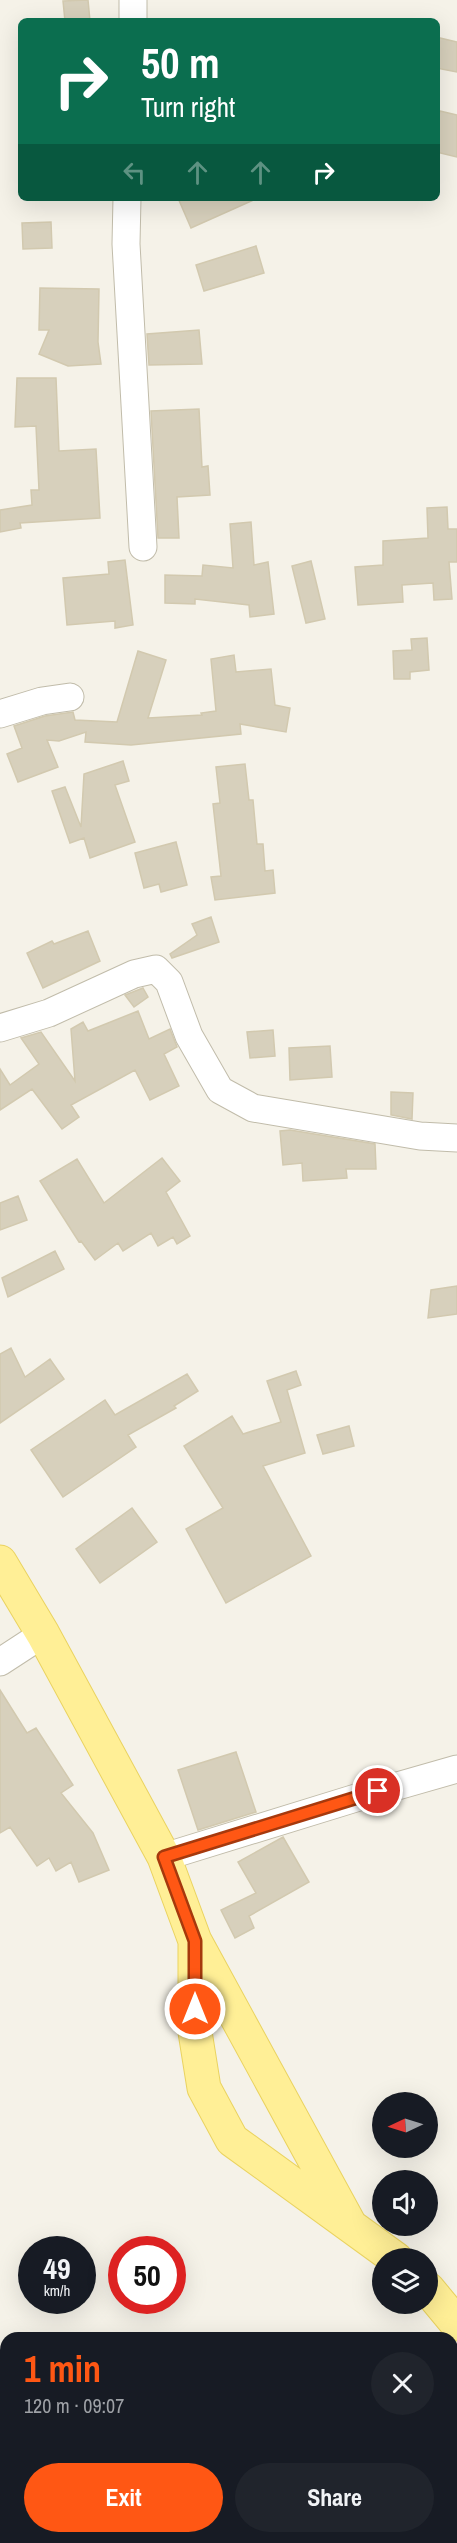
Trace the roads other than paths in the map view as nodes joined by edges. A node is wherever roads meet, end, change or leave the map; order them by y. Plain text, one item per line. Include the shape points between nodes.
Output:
1 (133, 0) edge
2 (133, 18) edge
3 (127, 201) edge
4 (143, 547) dead end
5 (70, 697) dead end
6 (0, 714) edge
7 (0, 1028) edge
8 (457, 1138) edge
9 (0, 1562) edge
10 (43, 1634) junction
11 (0, 1662) edge
12 (457, 1770) edge
13 (164, 1857) junction
14 (195, 1941) junction
15 (350, 2225) junction
16 (381, 2248) edge
17 (438, 2301) edge
18 (457, 2324) edge

1 - 2 street
3 - 4 street
5 - 6 street
7 - 8 street via 49,1013 134,974 156,969 169,982 189,1036 220,1090 253,1108 420,1136
9 - 10 main road
10 - 11 street
10 - 13 main road
12 - 13 street
13 - 14 main road
14 - 15 main road
14 - 15 main road via 195,2032 204,2088 232,2140
15 - 16 main road
17 - 18 main road

